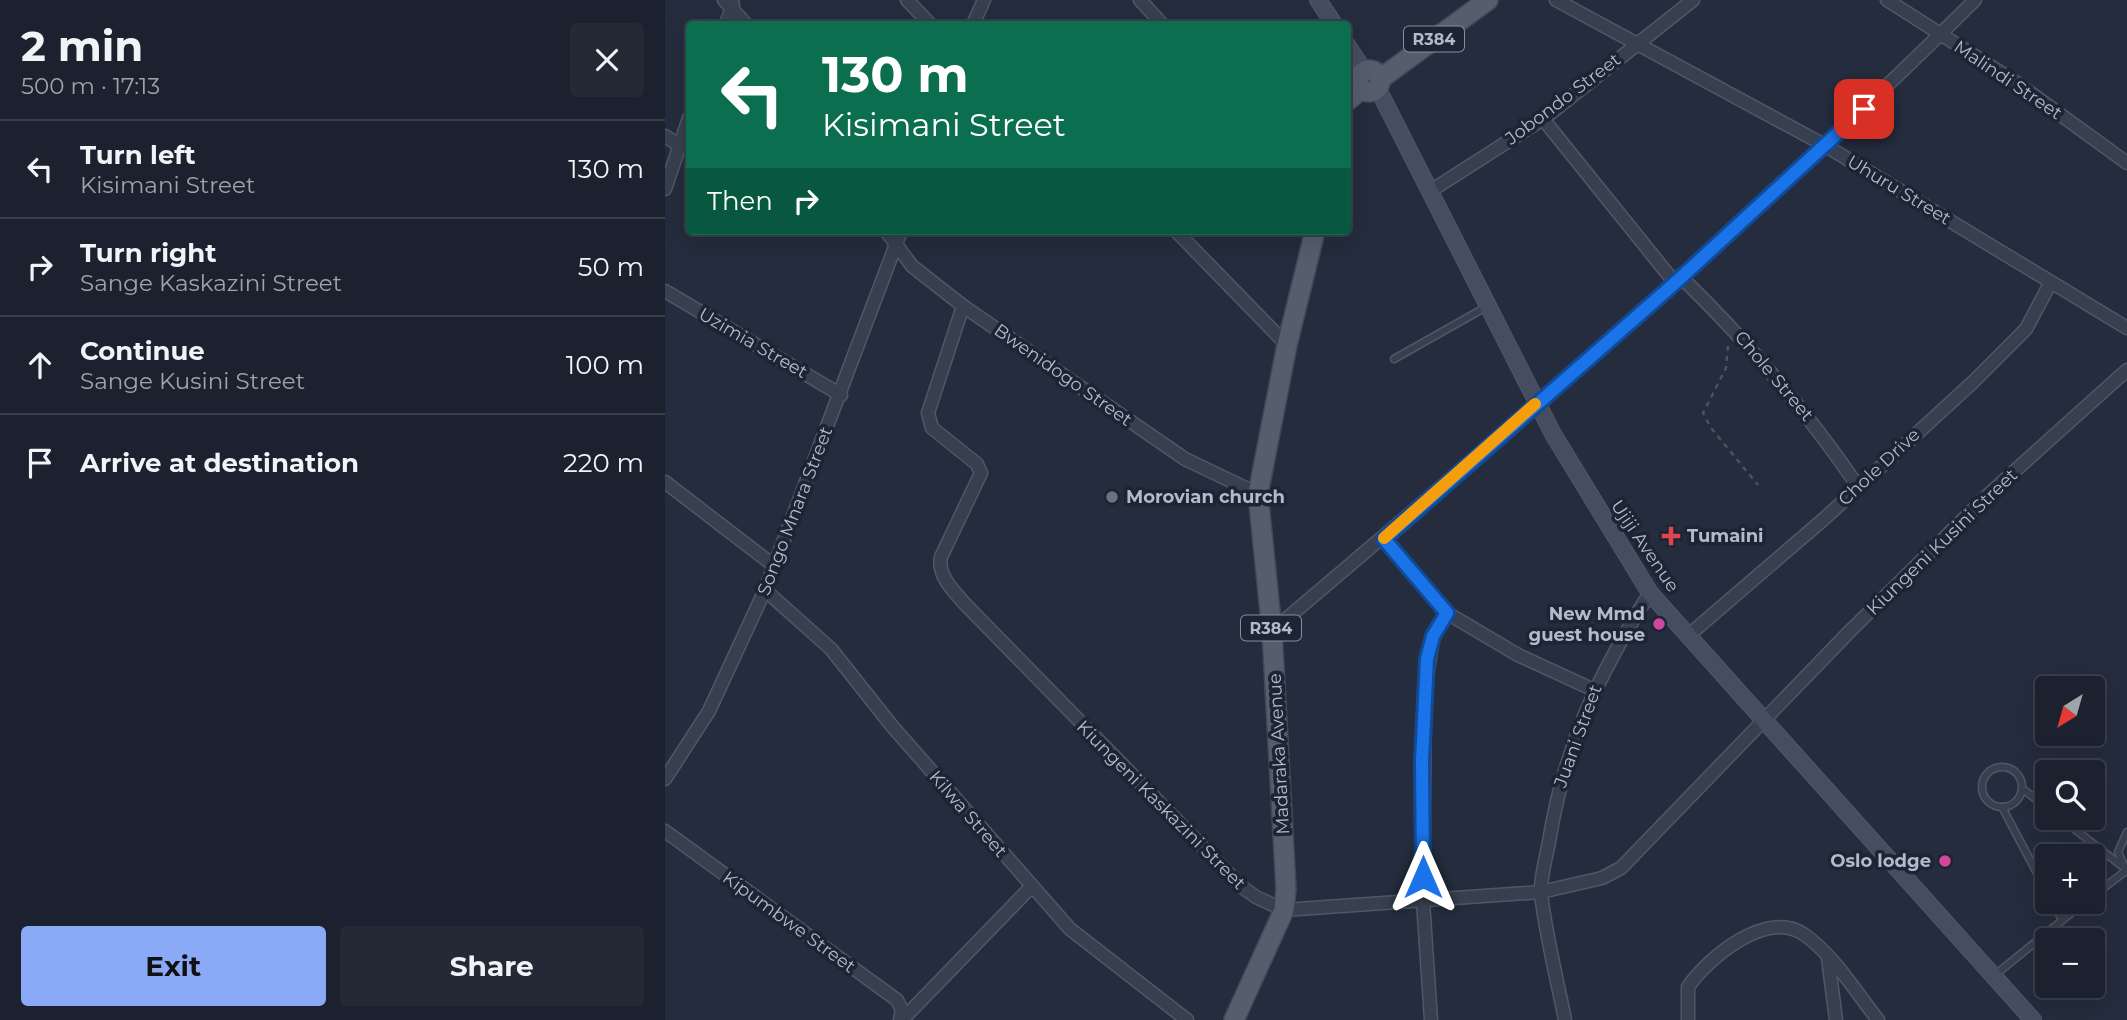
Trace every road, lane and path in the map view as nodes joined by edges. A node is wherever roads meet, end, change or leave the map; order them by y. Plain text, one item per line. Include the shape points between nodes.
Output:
1 (907, 0) edge
2 (984, 0) edge
3 (1140, 0) edge
4 (1318, 0) edge
5 (1488, 0) edge
6 (1556, 0) edge
7 (1693, 0) edge
8 (1887, 0) edge
9 (1975, 0) edge
10 (730, 3) edge
11 (727, 21) edge
12 (744, 21) edge
13 (927, 21) edge
14 (975, 21) edge
15 (1159, 21) edge
16 (1332, 21) edge
17 (1940, 34) junction
18 (1634, 44) junction
19 (1351, 54) edge
20 (1366, 86) edge
21 (1543, 119) junction
22 (686, 126) edge
23 (665, 136) edge
24 (679, 145) junction
25 (1826, 146) junction
26 (2127, 163) edge
27 (665, 189) edge
28 (1429, 191) junction
29 (888, 235) edge
30 (900, 235) edge
31 (1180, 235) edge
32 (1314, 235) edge
33 (896, 247) junction
34 (1677, 280) junction
35 (2051, 282) junction
36 (665, 292) edge
37 (963, 306) junction
38 (1487, 306) junction
39 (1727, 321) junction
40 (2127, 328) edge
41 (1287, 345) junction
42 (1394, 359) dead end
43 (2127, 370) edge
44 (841, 395) junction
45 (1538, 400) junction
46 (665, 482) edge
47 (1758, 485) dead end
48 (1857, 485) junction
49 (1258, 494) junction
50 (1384, 539) junction
51 (773, 565) junction
52 (765, 590) junction
53 (1650, 593) junction
54 (1447, 613) junction
55 (1272, 631) junction
56 (1689, 635) junction
57 (1594, 690) junction
58 (1764, 721) junction
59 (665, 779) edge
60 (2023, 789) junction
61 (2035, 798) edge
62 (2002, 807) junction
63 (2076, 830) edge
64 (665, 831) edge
65 (2127, 832) edge
66 (2035, 869) edge
67 (2127, 870) edge
68 (1031, 887) junction
69 (2105, 887) edge
70 (1541, 891) junction
71 (1423, 901) junction
72 (1284, 910) junction
73 (2059, 914) edge
74 (2070, 914) edge
75 (2062, 920) junction
76 (1828, 956) junction
77 (1994, 976) junction
78 (901, 1020) edge
79 (1187, 1020) edge
80 (1234, 1020) edge
81 (1431, 1020) edge
82 (1565, 1020) edge
83 (1688, 1020) edge
84 (1836, 1020) edge
85 (1878, 1020) edge
86 (2033, 1020) edge

1 - 13 street
2 - 14 street
3 - 15 street
4 - 16 main road
5 - 20 main road, R384
6 - 18 street, Uhuru Street
7 - 18 street, Jobondo Street
8 - 17 street, Malindi Street
9 - 17 street
10 - 11 street
10 - 12 street
17 - 25 street
17 - 26 street, Malindi Street
18 - 21 street, Jobondo Street
18 - 25 street, Uhuru Street
19 - 20 main road, Ujiji Avenue
20 - 28 main road, Ujiji Avenue
21 - 28 street, Jobondo Street
21 - 34 street, Chole Street
22 - 24 street
23 - 24 street
24 - 27 street
25 - 34 street
25 - 35 street, Uhuru Street
28 - 38 main road, Ujiji Avenue
29 - 33 street, Bwenidogo Street
30 - 33 street, Songo Mnara Street
31 - 41 street
32 - 41 main road, Madaraka Avenue / R384
33 - 37 street, Bwenidogo Street via 912,266
33 - 44 street, Songo Mnara Street
34 - 39 street, Chole Street
34 - 45 street
35 - 40 street, Uhuru Street
35 - 48 street, Chole Drive via 2026,329
36 - 44 street, Uzimia Street
37 - 49 street, Bwenidogo Street via 1185,459
37 - 72 street, Kiungeni Kaskazini Street via 928,421 981,472 939,568 964,603 1242,887
38 - 42 lane
38 - 45 main road, Ujiji Avenue
39 - 47 path via 1729,358 1703,413
39 - 48 street, Chole Street via 1799,405
41 - 49 main road, Madaraka Avenue / R384
43 - 58 street, Kiungeni Kusini Street via 1989,494
44 - 51 street, Songo Mnara Street
45 - 50 street
45 - 53 main road, Ujiji Avenue via 1586,491
46 - 51 street
48 - 56 street, Chole Drive
49 - 55 main road, Madaraka Avenue / R384
50 - 54 street
50 - 55 street
51 - 52 street, Songo Mnara Street
52 - 59 street, Songo Mnara Street via 709,711
52 - 68 street, Kilwa Street via 831,649
53 - 56 main road, Ujiji Avenue
53 - 57 street, Juani Street
54 - 57 street via 1518,655
54 - 71 street via 1433,636 1426,670
55 - 72 main road, Madaraka Avenue / R384
56 - 58 main road, Ujiji Avenue
57 - 70 street, Juani Street via 1555,800
58 - 70 street, Kiungeni Kaskazini Street via 1621,868 1602,878
58 - 77 main road, Ujiji Avenue
60 - 61 lane
60 - 62 lane via 2015,803
60 - 62 lane via 2013,769 1990,771 1983,792
62 - 66 lane
63 - 67 lane
64 - 78 street, Kipumbwe Street via 897,1000
65 - 67 lane via 2118,852
67 - 69 lane
68 - 78 street
68 - 79 street, Kilwa Street via 1070,929
70 - 71 street, Kiungeni Kaskazini Street
70 - 82 street, Juani Street
71 - 72 street, Kiungeni Kaskazini Street
71 - 81 street
72 - 80 main road, Madaraka Avenue / R384
73 - 75 lane
74 - 75 lane
75 - 77 lane
76 - 83 street via 1795,930 1742,938 1711,959 1688,987
76 - 84 street
76 - 85 street
77 - 86 main road, Ujiji Avenue

